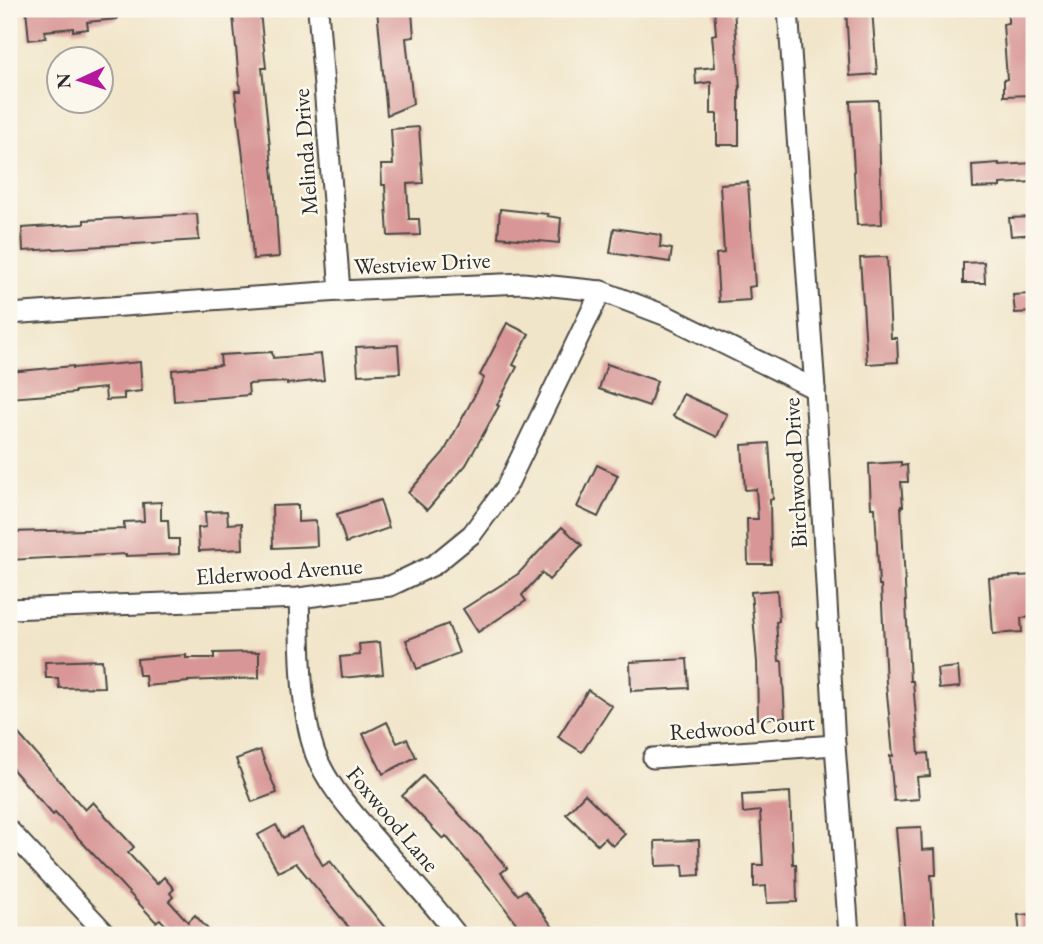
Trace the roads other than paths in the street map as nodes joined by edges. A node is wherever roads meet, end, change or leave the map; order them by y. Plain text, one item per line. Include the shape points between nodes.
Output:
1 (318, 9) edge
2 (788, 9) edge
3 (340, 291) junction
4 (601, 291) junction
5 (9, 314) edge
6 (815, 390) junction
7 (299, 598) junction
8 (9, 609) edge
9 (835, 745) junction
10 (653, 758) dead end
11 (9, 830) edge
12 (107, 935) edge
13 (457, 935) edge
14 (849, 935) edge

1 - 3 street, Melinda Drive
2 - 6 street, Birchwood Drive
3 - 4 street, Westview Drive via 523,283
3 - 5 street, Westview Drive
4 - 6 street, Westview Drive via 667,316
4 - 7 street, Elderwood Avenue via 506,488 472,534 434,565 390,586
6 - 9 street, Birchwood Drive
7 - 8 street, Elderwood Avenue
7 - 13 street, Foxwood Lane via 303,688 309,728 324,774
9 - 10 street, Redwood Court
9 - 14 street, Birchwood Drive
11 - 12 street

